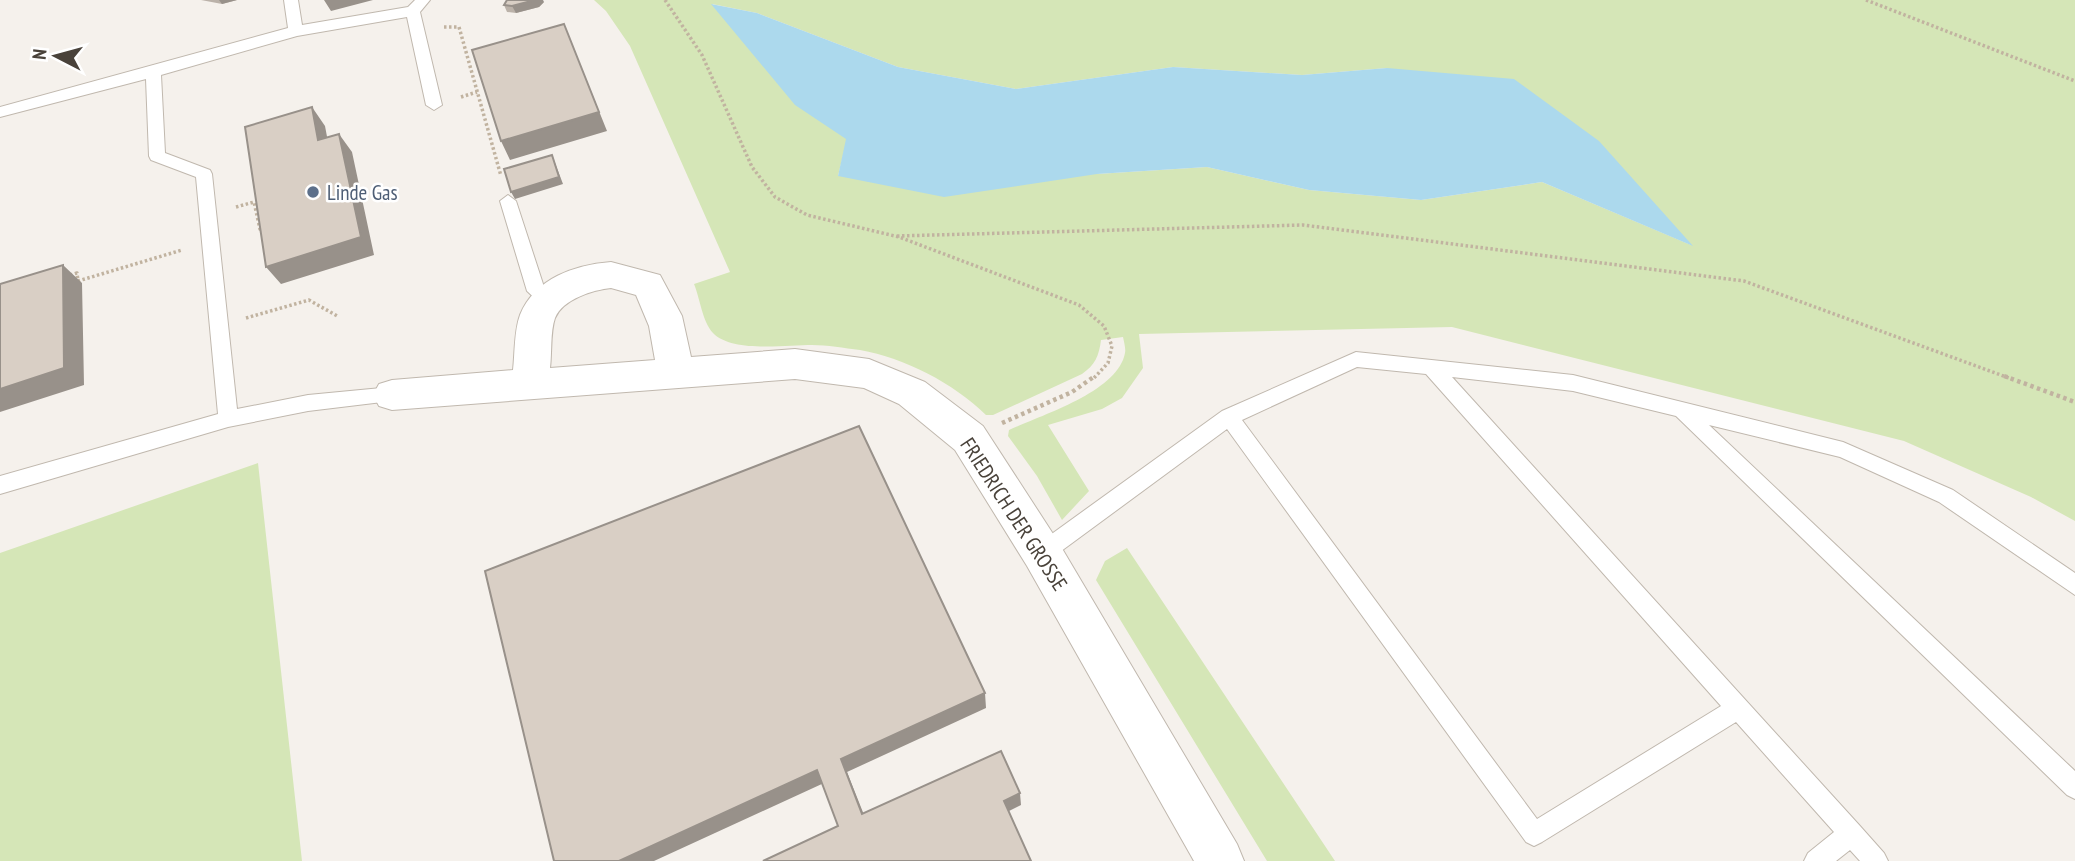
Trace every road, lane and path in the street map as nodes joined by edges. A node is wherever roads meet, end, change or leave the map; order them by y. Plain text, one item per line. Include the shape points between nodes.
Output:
1 (291, 0) edge
2 (665, 0) edge
3 (1867, 0) edge
4 (418, 13) edge
5 (296, 31) junction
6 (153, 72) junction
7 (2075, 81) edge
8 (434, 105) dead end
9 (0, 112) edge
10 (508, 201) joint
11 (210, 215) junction
12 (271, 225) edge
13 (897, 236) junction
14 (65, 277) edge
15 (548, 300) junction
16 (276, 310) dead end
17 (339, 317) dead end
18 (1431, 367) junction
19 (674, 372) junction
20 (530, 383) junction
21 (393, 395) joint
22 (2075, 402) edge
23 (1683, 411) junction
24 (1229, 417) junction
25 (228, 419) junction
26 (969, 438) junction
27 (0, 485) edge
28 (1042, 554) junction
29 (2075, 585) edge
30 (1738, 708) junction
31 (2075, 787) edge
32 (1852, 834) junction
33 (1220, 861) edge
34 (1816, 861) edge
35 (1876, 861) edge

1 - 5 lane
2 - 13 path via 702,53 751,167 765,187 807,214
3 - 7 path
4 - 5 lane
4 - 8 lane
4 - 10 path via 459,27
5 - 6 lane
6 - 9 lane
6 - 11 lane via 157,156 204,174
10 - 15 lane via 536,291
11 - 12 path via 254,202 260,229
11 - 14 path via 193,220 196,245 78,281 77,273
11 - 25 lane
13 - 22 path via 1303,225 1744,281
13 - 26 path via 1079,305 1110,333 1111,357 1085,386
15 - 19 street via 583,278 611,275 648,285 672,336
15 - 20 street via 537,317
16 - 17 path via 309,300
18 - 23 lane via 1573,383
18 - 24 lane via 1356,359
18 - 30 lane
19 - 20 street, FRIEDRICH DER GROSSE
19 - 26 street, FRIEDRICH DER GROSSE via 795,364 869,374 912,393
20 - 21 street, FRIEDRICH DER GROSSE
21 - 25 lane via 307,403
23 - 29 lane via 1843,450 1945,496
23 - 31 lane
24 - 28 lane
24 - 30 lane via 1534,834
25 - 27 lane
26 - 28 street, FRIEDRICH DER GROSSE
28 - 33 street, FRIEDRICH DER GROSSE
30 - 32 lane
32 - 34 lane
32 - 35 lane

